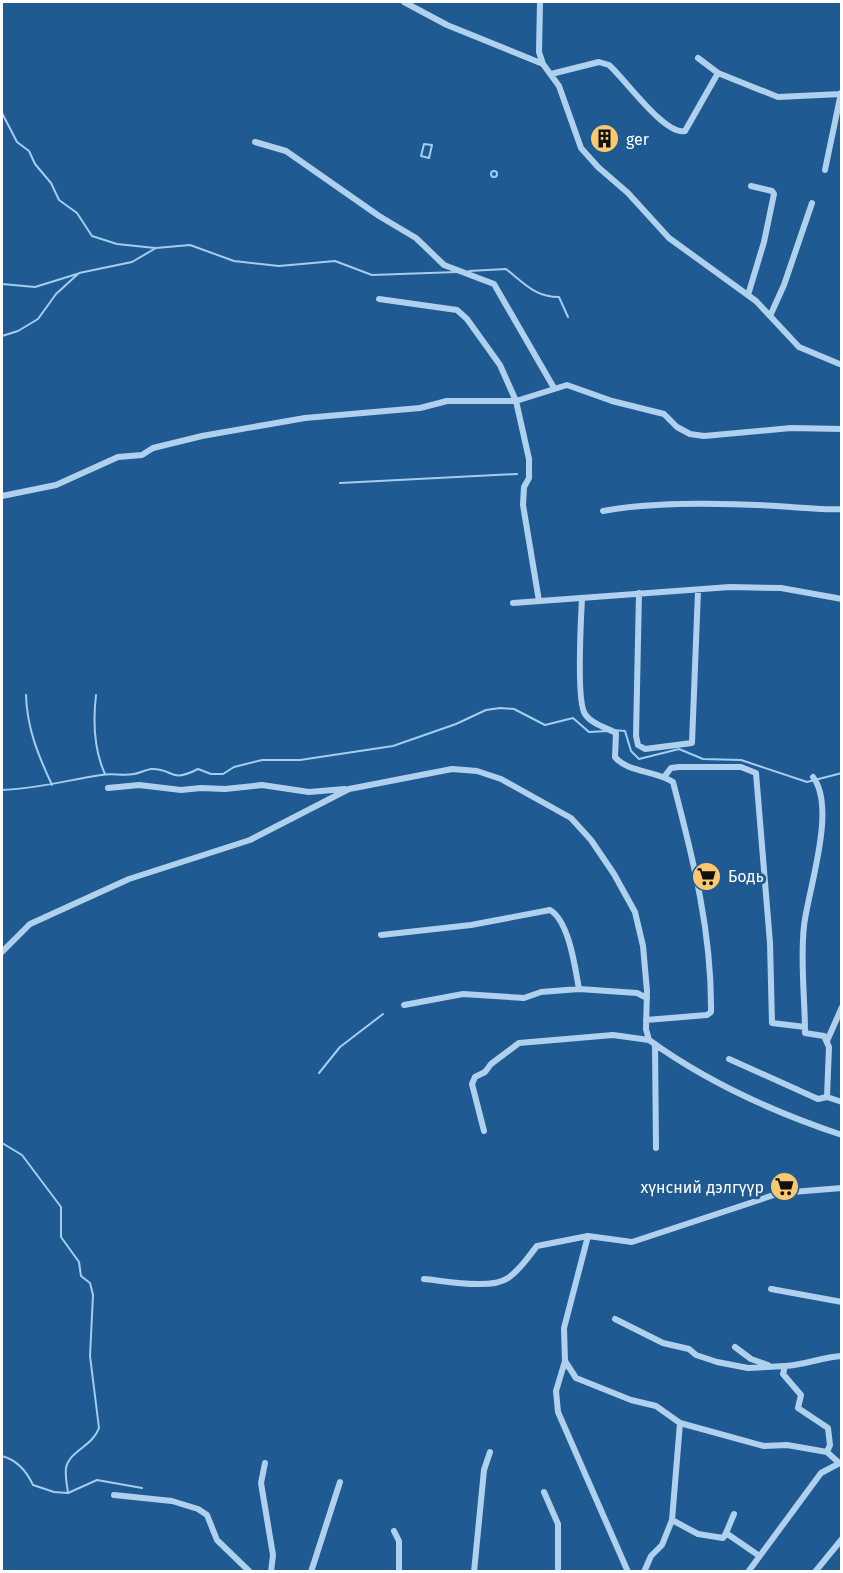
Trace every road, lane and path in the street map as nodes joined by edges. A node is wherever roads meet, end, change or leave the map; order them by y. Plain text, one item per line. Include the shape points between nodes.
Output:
1 (404, 2) edge
2 (540, 2) edge
3 (698, 58) dead end
4 (543, 64) junction
5 (718, 73) junction
6 (550, 74) junction
7 (841, 93) edge
8 (255, 142) dead end
9 (825, 170) dead end
10 (751, 186) dead end
11 (812, 203) dead end
12 (748, 295) junction
13 (379, 300) dead end
14 (770, 315) junction
15 (842, 365) edge
16 (554, 388) junction
17 (516, 401) junction
18 (842, 429) edge
19 (2, 496) edge
20 (842, 509) edge
21 (603, 511) dead end
22 (698, 591) junction
23 (639, 593) junction
24 (582, 598) junction
25 (842, 599) edge
26 (539, 601) junction
27 (513, 603) dead end
28 (664, 777) junction
29 (813, 777) dead end
30 (108, 788) dead end
31 (349, 789) junction
32 (381, 935) dead end
33 (2, 952) edge
34 (579, 989) junction
35 (647, 998) junction
36 (404, 1005) dead end
37 (842, 1007) edge
38 (646, 1020) junction
39 (805, 1027) junction
40 (649, 1040) junction
41 (827, 1041) junction
42 (655, 1044) junction
43 (729, 1059) dead end
44 (827, 1097) junction
45 (842, 1102) edge
46 (484, 1131) dead end
47 (842, 1135) edge
48 (656, 1148) dead end
49 (842, 1188) edge
50 (588, 1236) junction
51 (424, 1280) dead end
52 (771, 1289) dead end
53 (842, 1302) edge
54 (615, 1319) dead end
55 (735, 1347) dead end
56 (842, 1356) edge
57 (565, 1361) junction
58 (785, 1366) junction
59 (773, 1367) junction
60 (680, 1423) junction
61 (490, 1452) dead end
62 (826, 1452) junction
63 (840, 1462) edge
64 (265, 1463) dead end
65 (340, 1482) dead end
66 (544, 1492) dead end
67 (114, 1494) dead end
68 (734, 1514) dead end
69 (672, 1520) junction
70 (394, 1531) dead end
71 (726, 1533) junction
72 (842, 1539) edge
73 (758, 1555) junction
74 (816, 1569) edge
75 (250, 1572) edge
76 (271, 1572) edge
77 (311, 1572) edge
78 (399, 1572) edge
79 (474, 1572) edge
80 (558, 1572) edge
81 (628, 1572) edge
82 (644, 1572) edge
83 (748, 1572) edge
84 (824, 1572) edge

1 - 4 street via 447,26
2 - 4 street via 539,52
3 - 5 street
4 - 6 street
5 - 6 street via 685,130 680,132 655,114 609,65 599,62
5 - 7 street via 782,98
6 - 12 street via 559,86 581,148 598,167 669,238
7 - 9 street
8 - 16 street via 286,151 416,237 444,265 494,284
10 - 12 street via 772,191 773,199
11 - 14 street
12 - 14 street
13 - 17 street via 457,310 500,365
14 - 15 street via 799,347
16 - 17 street
16 - 18 street via 567,385 664,414 677,427 704,436 782,428
17 - 19 street via 447,401 420,408 305,418 202,436 153,448 141,455 118,457 56,485
17 - 26 street via 529,459 530,478 524,487 523,505
20 - 21 street via 709,505
22 - 23 street
22 - 23 street via 692,743 645,749 638,745 636,736
22 - 25 street via 781,588
23 - 24 street
24 - 26 street
24 - 28 street via 584,712 590,720 616,734 615,757 621,765
26 - 27 street
28 - 38 street via 672,782 699,885 711,1012
28 - 39 street via 671,768 741,767 756,773 771,943 772,1023
29 - 39 street via 822,803 814,881 804,925
30 - 31 street via 139,785 181,790 262,785 309,792
31 - 33 street via 250,840 129,879 30,924
31 - 35 street via 452,769 477,771 501,779 571,818 615,874 635,912 643,946
32 - 34 street via 471,926 550,910 563,925
34 - 35 street via 637,993
34 - 36 street via 542,992 524,998 463,994
35 - 38 street
37 - 41 street
38 - 40 street
39 - 41 street via 805,1033 824,1036
40 - 42 street
40 - 46 street via 613,1035 519,1043 475,1077 472,1084
41 - 44 street
42 - 47 street via 720,1085
42 - 48 street
43 - 44 street via 818,1099
44 - 45 street
49 - 50 street via 780,1193 632,1242
50 - 51 street via 537,1245 508,1279 494,1284
50 - 57 street via 564,1328
52 - 53 street
54 - 59 street via 663,1343 717,1362 748,1368
55 - 59 street via 751,1359
56 - 58 street
57 - 60 street via 576,1378 656,1406
57 - 81 street via 556,1391 558,1412
58 - 59 street
58 - 62 street via 783,1374 801,1395 798,1408 828,1428 830,1445
60 - 62 street via 764,1446 787,1445
60 - 69 street
61 - 79 street via 484,1470
62 - 63 street
63 - 73 street via 820,1473
64 - 76 street via 261,1483 273,1555
65 - 77 street
66 - 80 street via 558,1524
67 - 75 street via 172,1501 198,1509 207,1515 217,1540
68 - 71 street
69 - 71 street via 698,1534 723,1538
69 - 82 street via 662,1545 651,1556
70 - 78 street via 399,1541
71 - 73 street
72 - 74 street
73 - 83 street
74 - 84 street

